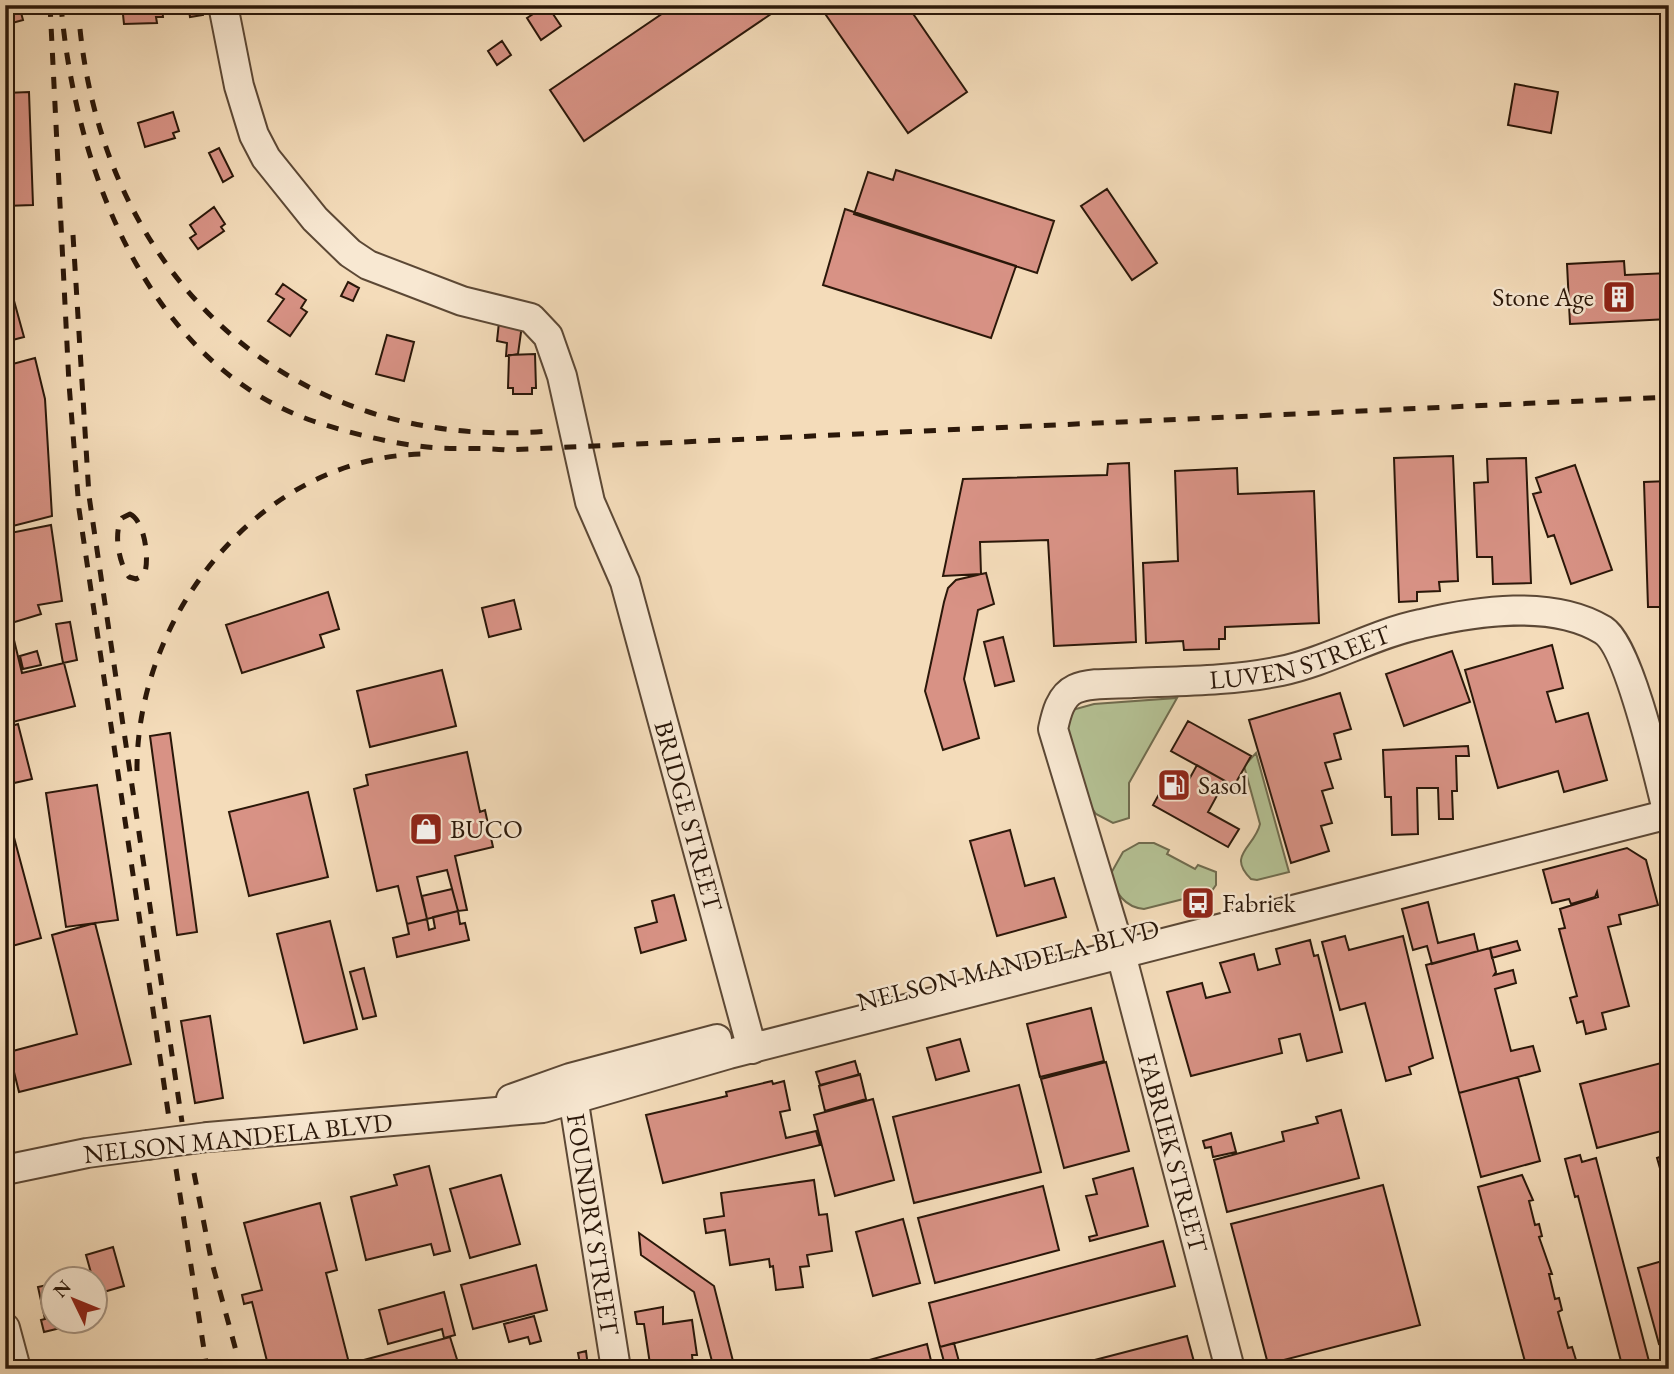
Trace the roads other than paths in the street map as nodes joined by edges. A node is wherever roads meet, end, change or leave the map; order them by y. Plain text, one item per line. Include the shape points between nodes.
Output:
1 (223, 5) edge
2 (1667, 808) edge
3 (1118, 945) junction
4 (749, 1040) junction
5 (572, 1089) junction
6 (5, 1170) edge
7 (5, 1328) edge
8 (16, 1369) edge
9 (616, 1369) edge
10 (1230, 1369) edge

1 - 4 street, BRIDGE STREET via 245,113 267,158 314,219 368,265 540,325 562,376 590,502 625,582
2 - 3 street, NELSON MANDELA BLVD
2 - 3 street, LUVEN STREET via 1623,661 1606,632 1583,620 1533,611 1497,612 1420,624 1282,671 1076,688 1056,714 1053,729
3 - 4 street, NELSON MANDELA BLVD
3 - 10 street, FABRIEK STREET
4 - 5 street, NELSON MANDELA BLVD
5 - 6 street, NELSON MANDELA BLVD, bridge via 463,1113 208,1137
5 - 9 street, FOUNDRY STREET
7 - 8 street

